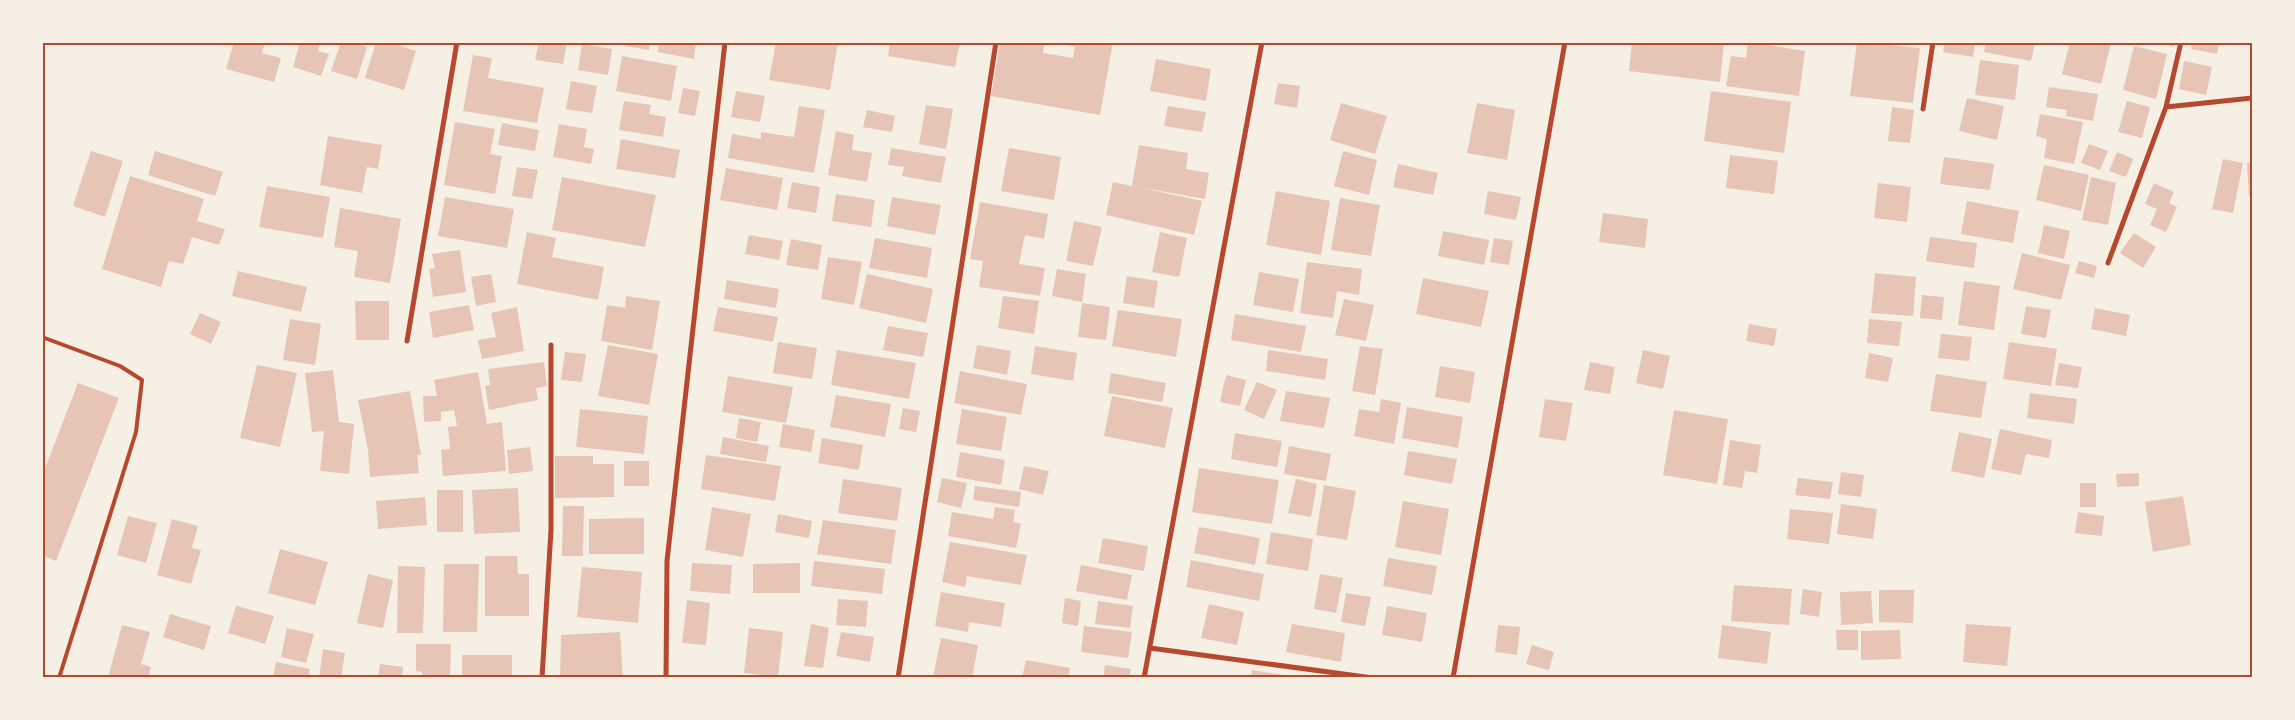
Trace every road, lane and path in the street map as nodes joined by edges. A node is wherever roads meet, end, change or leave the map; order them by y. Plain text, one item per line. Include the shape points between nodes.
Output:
1 (457, 42) edge
2 (725, 42) edge
3 (996, 42) edge
4 (1262, 42) edge
5 (1565, 42) edge
6 (1933, 42) edge
7 (2181, 42) edge
8 (2252, 98) edge
9 (2166, 107) junction
10 (1923, 109) dead end
11 (2108, 263) dead end
12 (42, 337) edge
13 (407, 341) dead end
14 (551, 345) dead end
15 (1150, 648) junction
16 (59, 678) edge
17 (542, 678) edge
18 (666, 678) edge
19 (898, 678) edge
20 (1144, 678) edge
21 (1373, 678) edge
22 (1453, 678) edge

1 - 13 street
2 - 18 street via 667,561
3 - 19 street
4 - 15 street
5 - 22 street
6 - 10 street
7 - 9 street
8 - 9 street
9 - 11 street
12 - 16 lane via 120,366 142,380 136,432
14 - 17 street via 551,530
15 - 20 street
15 - 21 street

